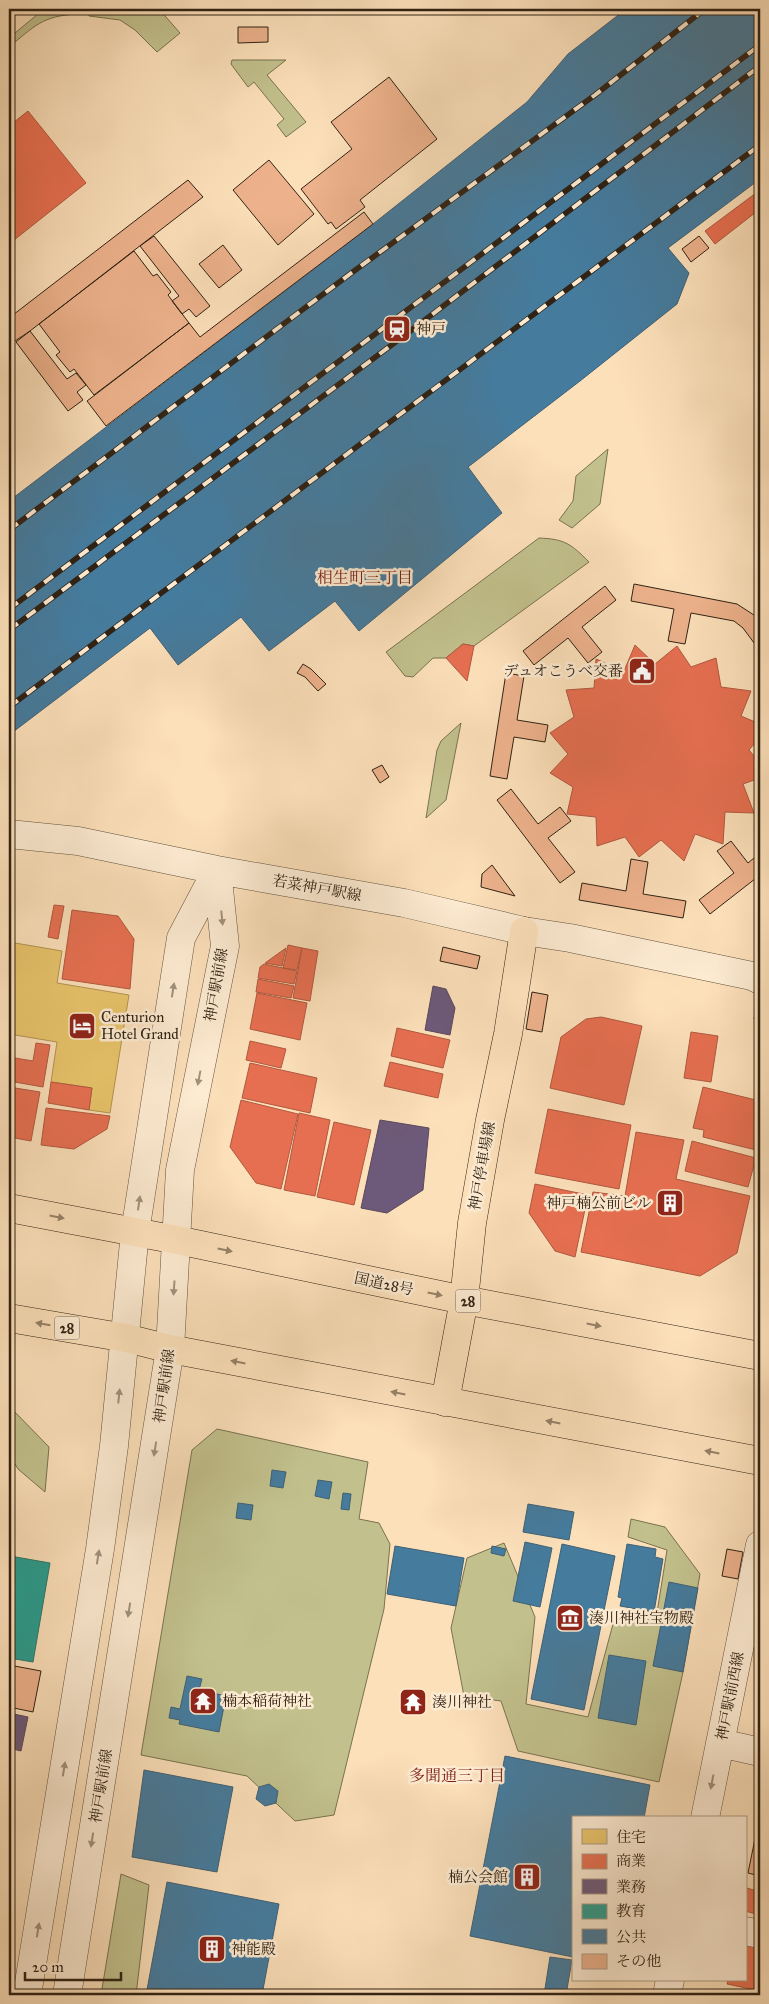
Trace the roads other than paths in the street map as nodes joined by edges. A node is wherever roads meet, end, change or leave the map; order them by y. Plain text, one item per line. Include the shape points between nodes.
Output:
1 (9, 834) edge
2 (217, 870) junction
3 (524, 931) junction
4 (760, 980) edge
5 (9, 1208) edge
6 (135, 1232) junction
7 (177, 1240) junction
8 (464, 1300) junction
9 (9, 1318) edge
10 (126, 1338) junction
11 (170, 1349) junction
12 (760, 1356) edge
13 (445, 1402) junction
14 (760, 1461) edge
15 (760, 1545) edge
16 (720, 1743) junction
17 (760, 1752) edge
18 (705, 1816) edge
19 (746, 1931) edge
20 (760, 1934) edge
21 (670, 1982) edge
22 (27, 1995) edge
23 (67, 1995) edge
24 (667, 1995) edge

1 - 2 street, 若菜神戸駅線 via 78,841
2 - 3 street, 若菜神戸駅線 via 404,903
6 -> 2 street via 181,938
2 -> 7 street, 神戸駅前線 via 224,946 180,1170
3 - 4 street, 若菜神戸駅線 via 673,959
3 - 8 main road, 神戸停車場線 via 472,1223
5 -> 6 main road, 国道28号 / 28
6 - 7 main road, 国道28号 / 28
6 - 10 street
7 -> 8 main road, 国道28号 / 28
7 -> 11 street, 神戸駅前線
8 -> 12 main road, 国道28号 / 28
8 - 13 main road, 神戸停車場線
10 -> 9 main road, 28
10 - 11 main road, 28
22 -> 10 street via 100,1549
13 -> 11 main road, 28
11 -> 23 street, 神戸駅前線
14 -> 13 main road, 28
15 - 16 street, 神戸駅前西線
16 - 17 street
16 -> 18 street, 神戸駅前西線
19 - 20 street
21 - 24 street

